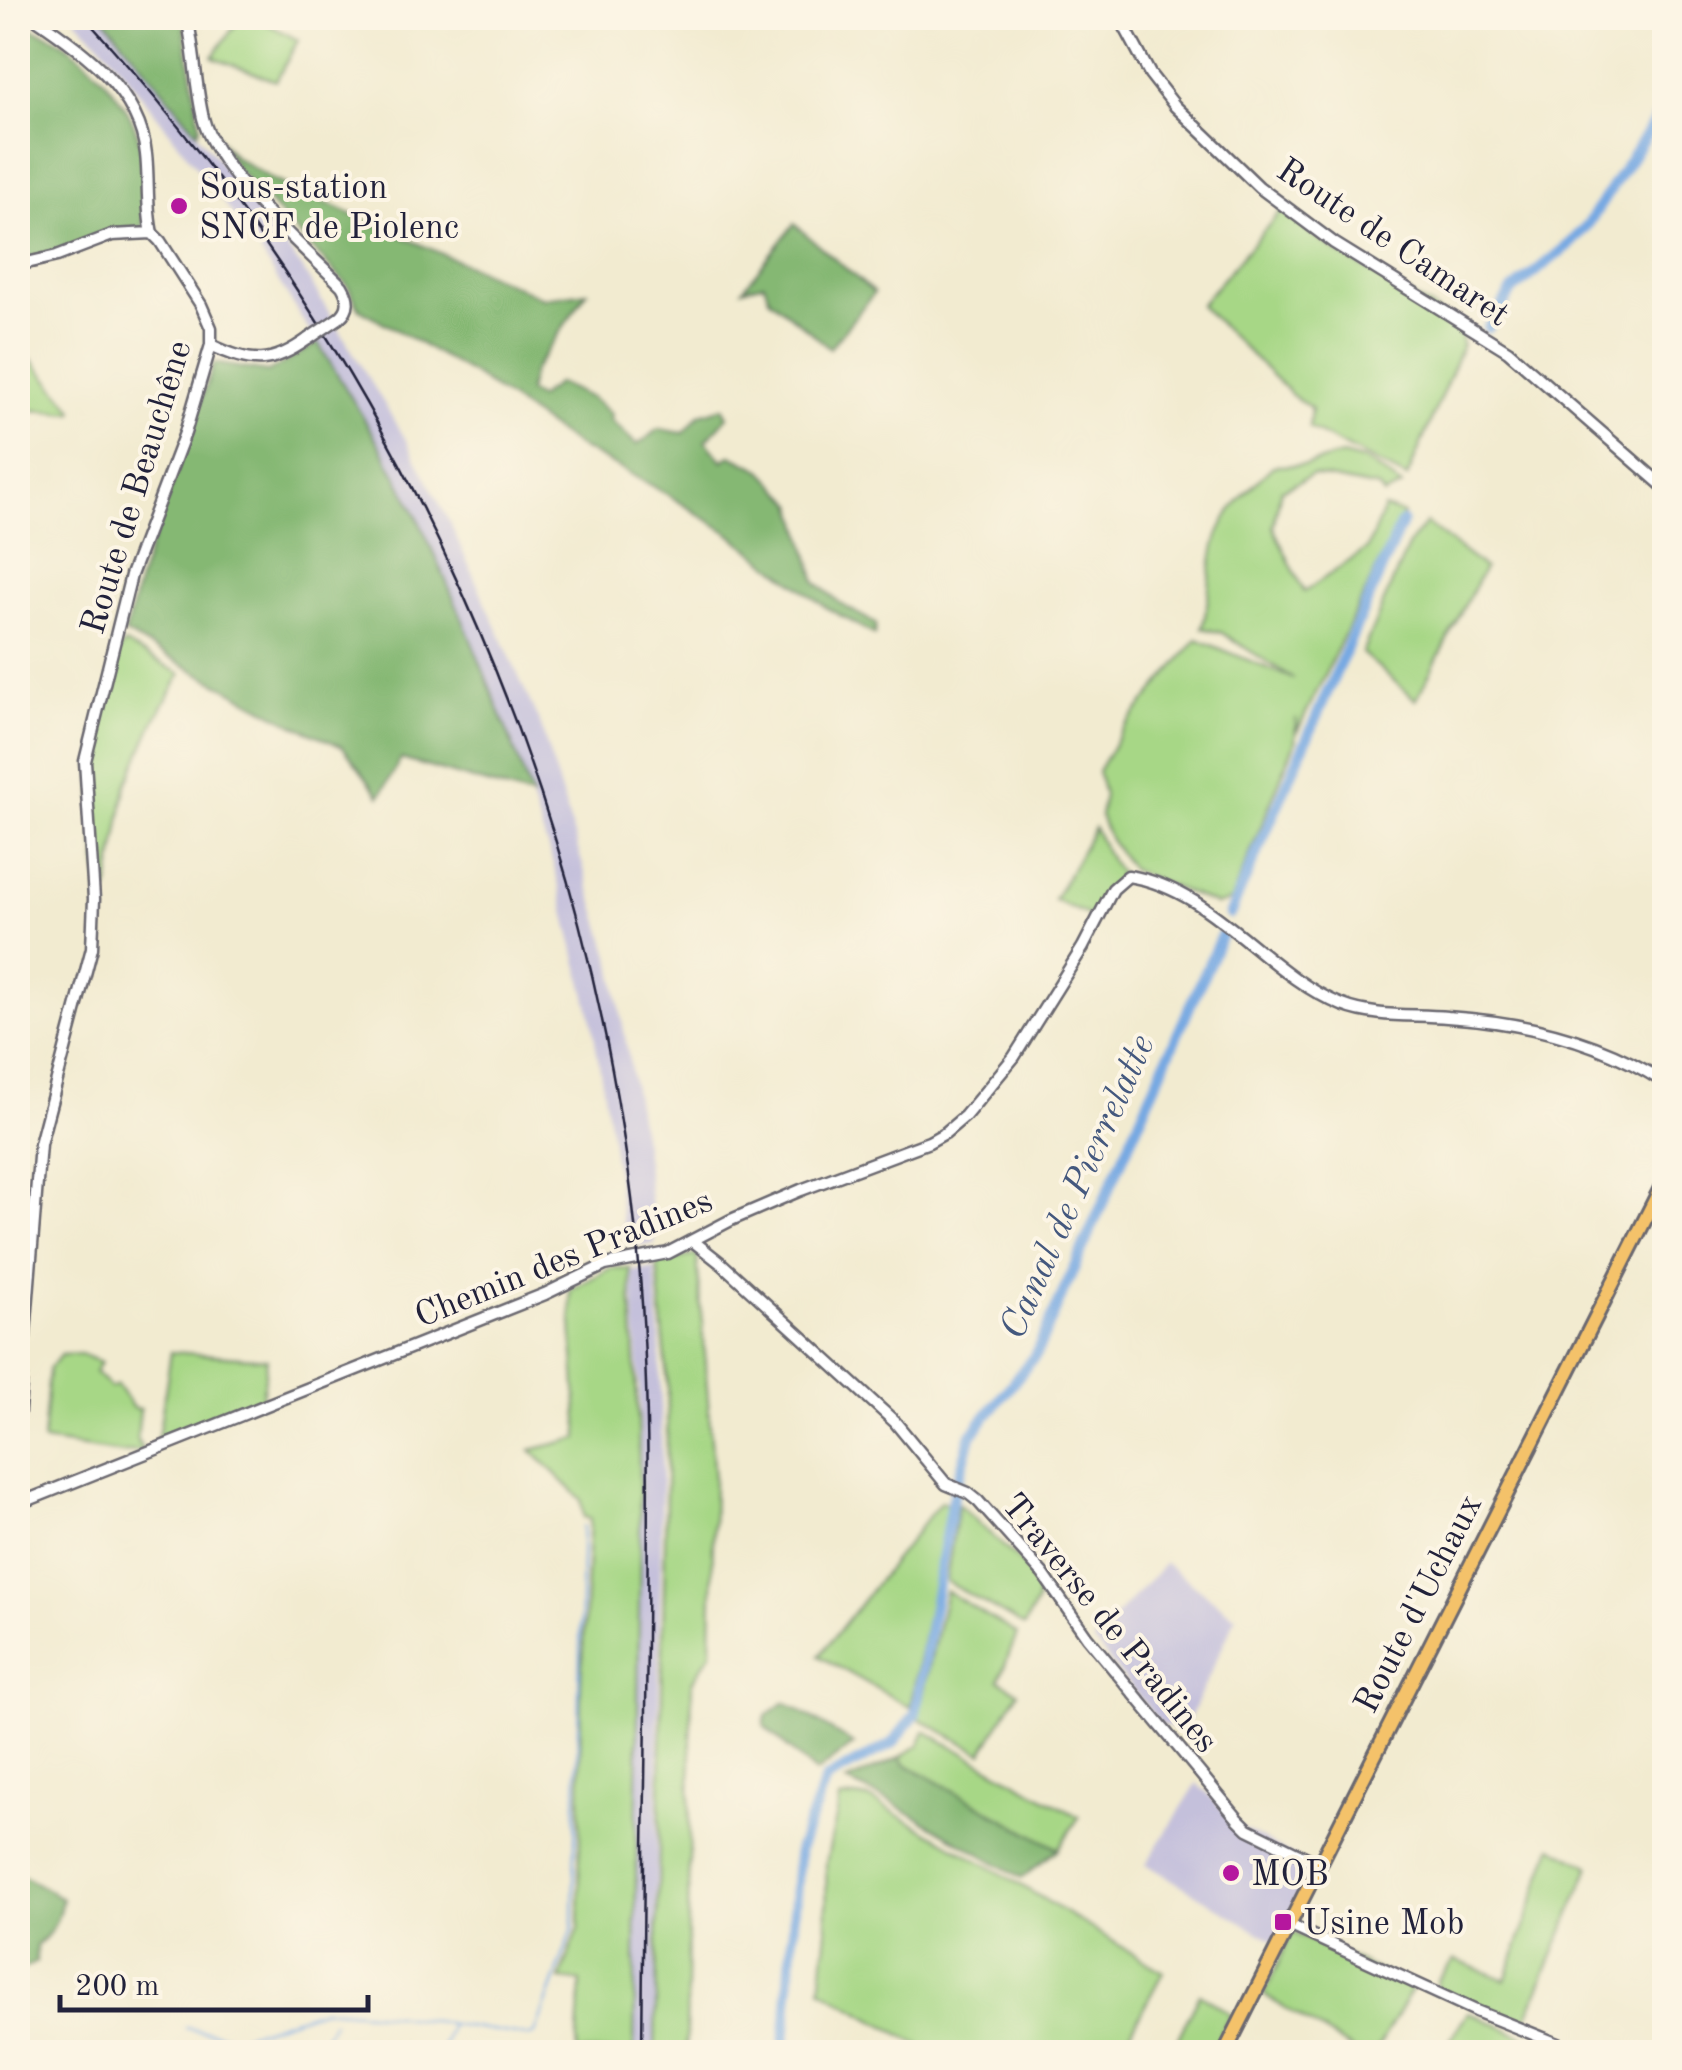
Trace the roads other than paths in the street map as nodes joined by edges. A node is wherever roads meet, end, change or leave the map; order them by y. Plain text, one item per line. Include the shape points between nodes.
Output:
1 (35, 18) edge
2 (187, 18) edge
3 (1120, 18) edge
4 (152, 233) junction
5 (18, 265) edge
6 (211, 345) junction
7 (1664, 487) edge
8 (1664, 1082) edge
9 (1664, 1182) edge
10 (692, 1241) junction
11 (18, 1423) edge
12 (18, 1504) edge
13 (1319, 1864) junction
14 (1290, 1925) junction
15 (1225, 2052) edge
16 (1578, 2052) edge

1 - 4 street via 95,62 130,108 143,132
2 - 6 street, bridge via 204,121 223,158 348,297 339,318 284,357 256,361
3 - 7 street, Route de Camaret via 1175,106 1259,187 1334,243 1508,351
4 - 5 street via 112,235
4 - 6 street, Route de Beauchêne via 202,306
6 - 11 street, Route de Beauchêne via 186,433 131,575 85,762 92,948 40,1144
8 - 10 street, Chemin des Pradines via 1581,1041 1482,1020 1343,1006 1296,980 1208,910 1128,876 1113,890 1014,1057 945,1133
9 - 13 main road, Route d'Uchaux
10 - 12 street, Chemin des Pradines via 658,1256 605,1265
10 - 13 street, Traverse de Pradines via 894,1422 938,1478 978,1501 1248,1829
13 - 14 main road, Route d'Uchaux
14 - 15 main road, Route d'Uchaux
14 - 16 street

